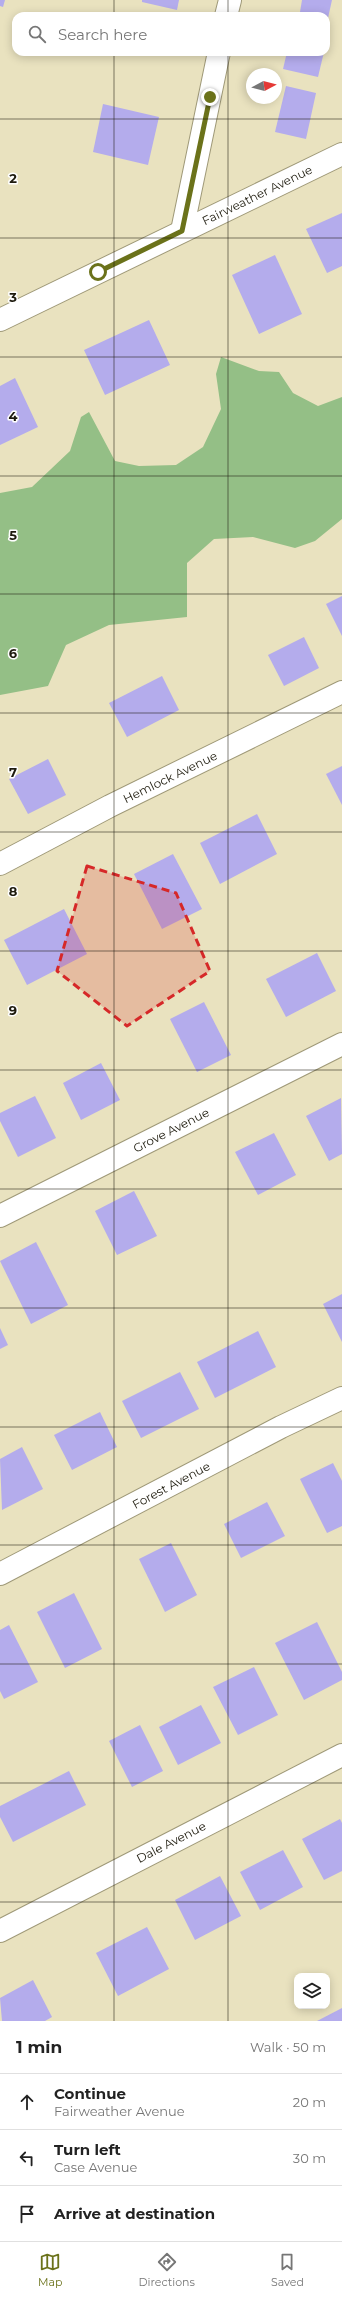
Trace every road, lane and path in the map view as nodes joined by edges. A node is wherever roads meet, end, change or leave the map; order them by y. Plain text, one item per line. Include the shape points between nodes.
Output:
1 (230, 0) edge
2 (227, 12) edge
3 (218, 56) edge
4 (342, 154) edge
5 (182, 231) junction
6 (0, 320) edge
7 (342, 692) edge
8 (0, 864) edge
9 (342, 1044) edge
10 (0, 1216) edge
11 (342, 1398) edge
12 (0, 1574) edge
13 (342, 1755) edge
14 (0, 1931) edge

1 - 2 street
3 - 5 street
4 - 5 street, Fairweather Avenue
5 - 6 street, Fairweather Avenue
7 - 8 street, Hemlock Avenue via 110,806
9 - 10 street, Grove Avenue
11 - 12 street, Forest Avenue via 281,1427
13 - 14 street, Dale Avenue

